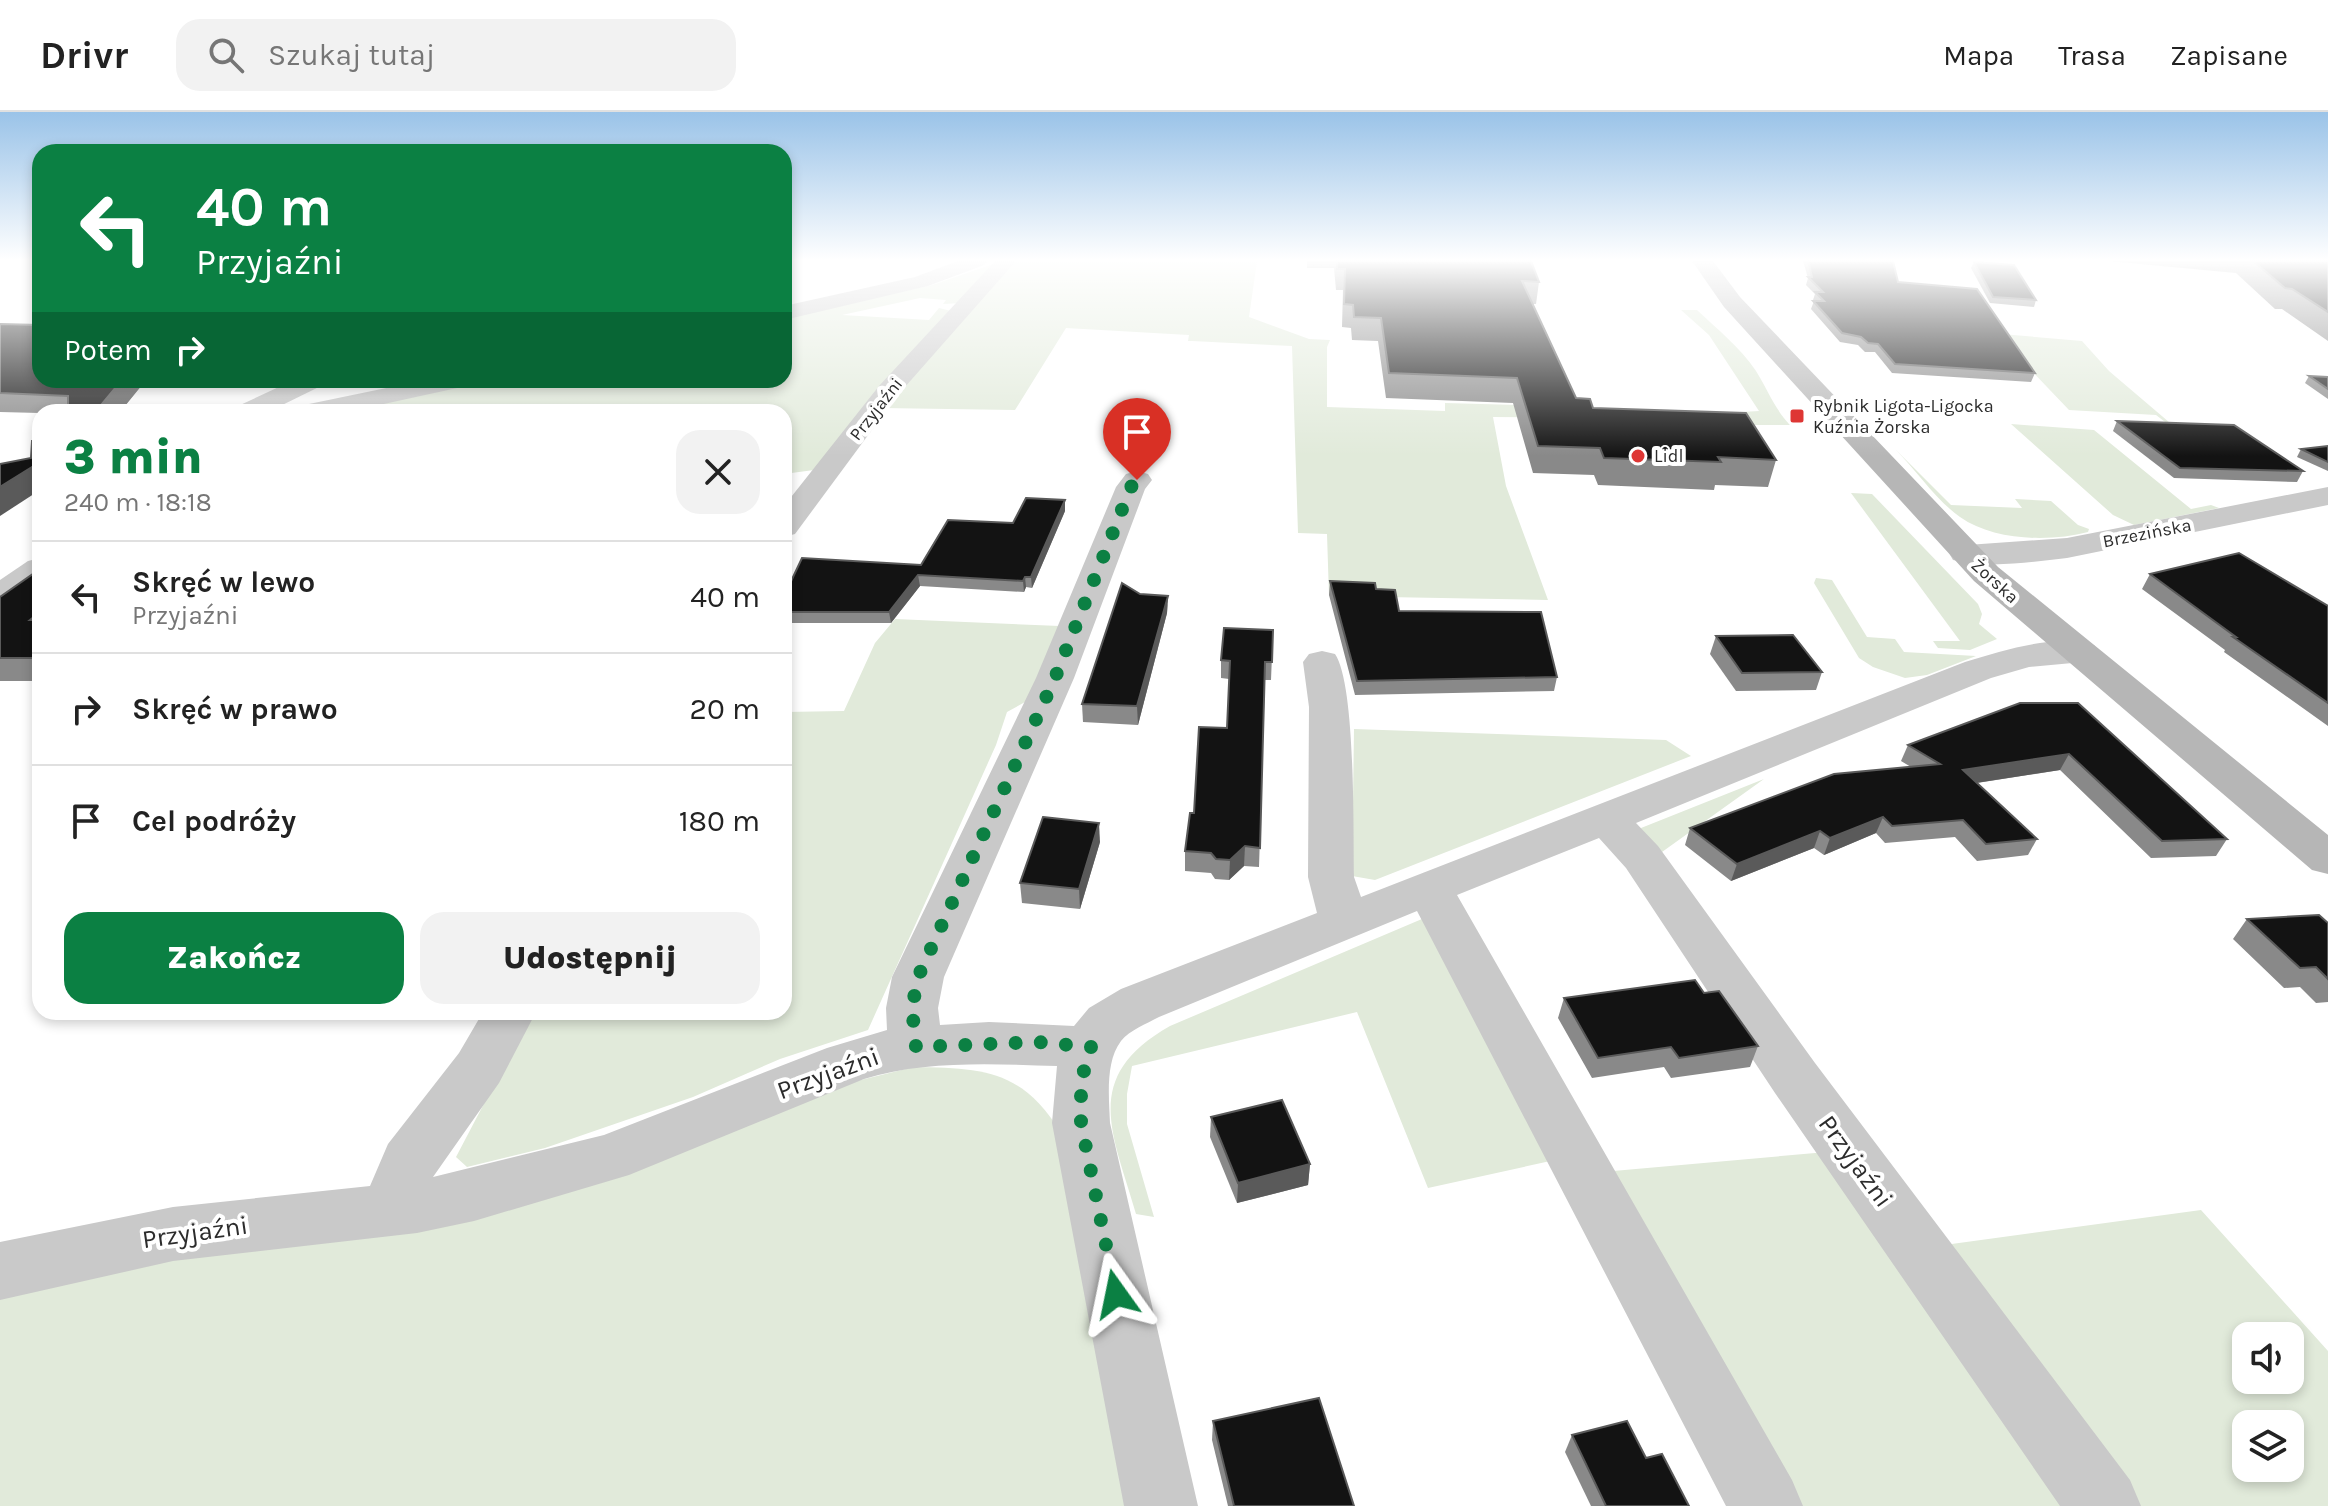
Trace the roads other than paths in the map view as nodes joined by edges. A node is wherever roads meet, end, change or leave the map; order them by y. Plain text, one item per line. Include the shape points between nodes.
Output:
1 (949, 326) edge
2 (1755, 326) edge
3 (297, 388) edge
4 (424, 388) edge
5 (264, 404) edge
6 (347, 404) edge
7 (792, 476) edge
8 (824, 476) junction
9 (1137, 480) dead end
10 (2328, 496) edge
11 (792, 517) edge
12 (1965, 553) junction
13 (32, 574) edge
14 (0, 596) edge
15 (2081, 653) junction
16 (1322, 662) dead end
17 (1606, 818) junction
18 (2328, 859) edge
19 (1426, 889) junction
20 (1344, 922) junction
21 (506, 1020) edge
22 (916, 1047) junction
23 (1091, 1047) junction
24 (392, 1210) junction
25 (0, 1271) edge
26 (1161, 1506) edge
27 (1766, 1506) edge
28 (2104, 1506) edge

1 - 8 street, Przyjaźni via 888,391
2 - 12 main road, Żorska
3 - 5 street
4 - 6 street
7 - 8 street
8 - 11 street, Przyjaźni
9 - 22 street via 1055,678 918,977 912,1008
10 - 12 street, Brzezińska via 2059,550
12 - 15 main road, Żorska
13 - 14 street
15 - 17 street via 1994,664
15 - 18 main road, Żorska
16 - 20 street via 1329,707 1331,877
17 - 19 street
17 - 28 street, Przyjaźni via 1642,857
19 - 20 street
19 - 27 street
20 - 23 street via 1140,1003 1112,1019
21 - 24 street via 479,1068 409,1161
22 - 23 street, Przyjaźni via 1037,1042
22 - 24 street, Przyjaźni via 846,1063 608,1158 474,1195
23 - 26 street via 1081,1081 1081,1123
24 - 25 street, Przyjaźni via 173,1234

